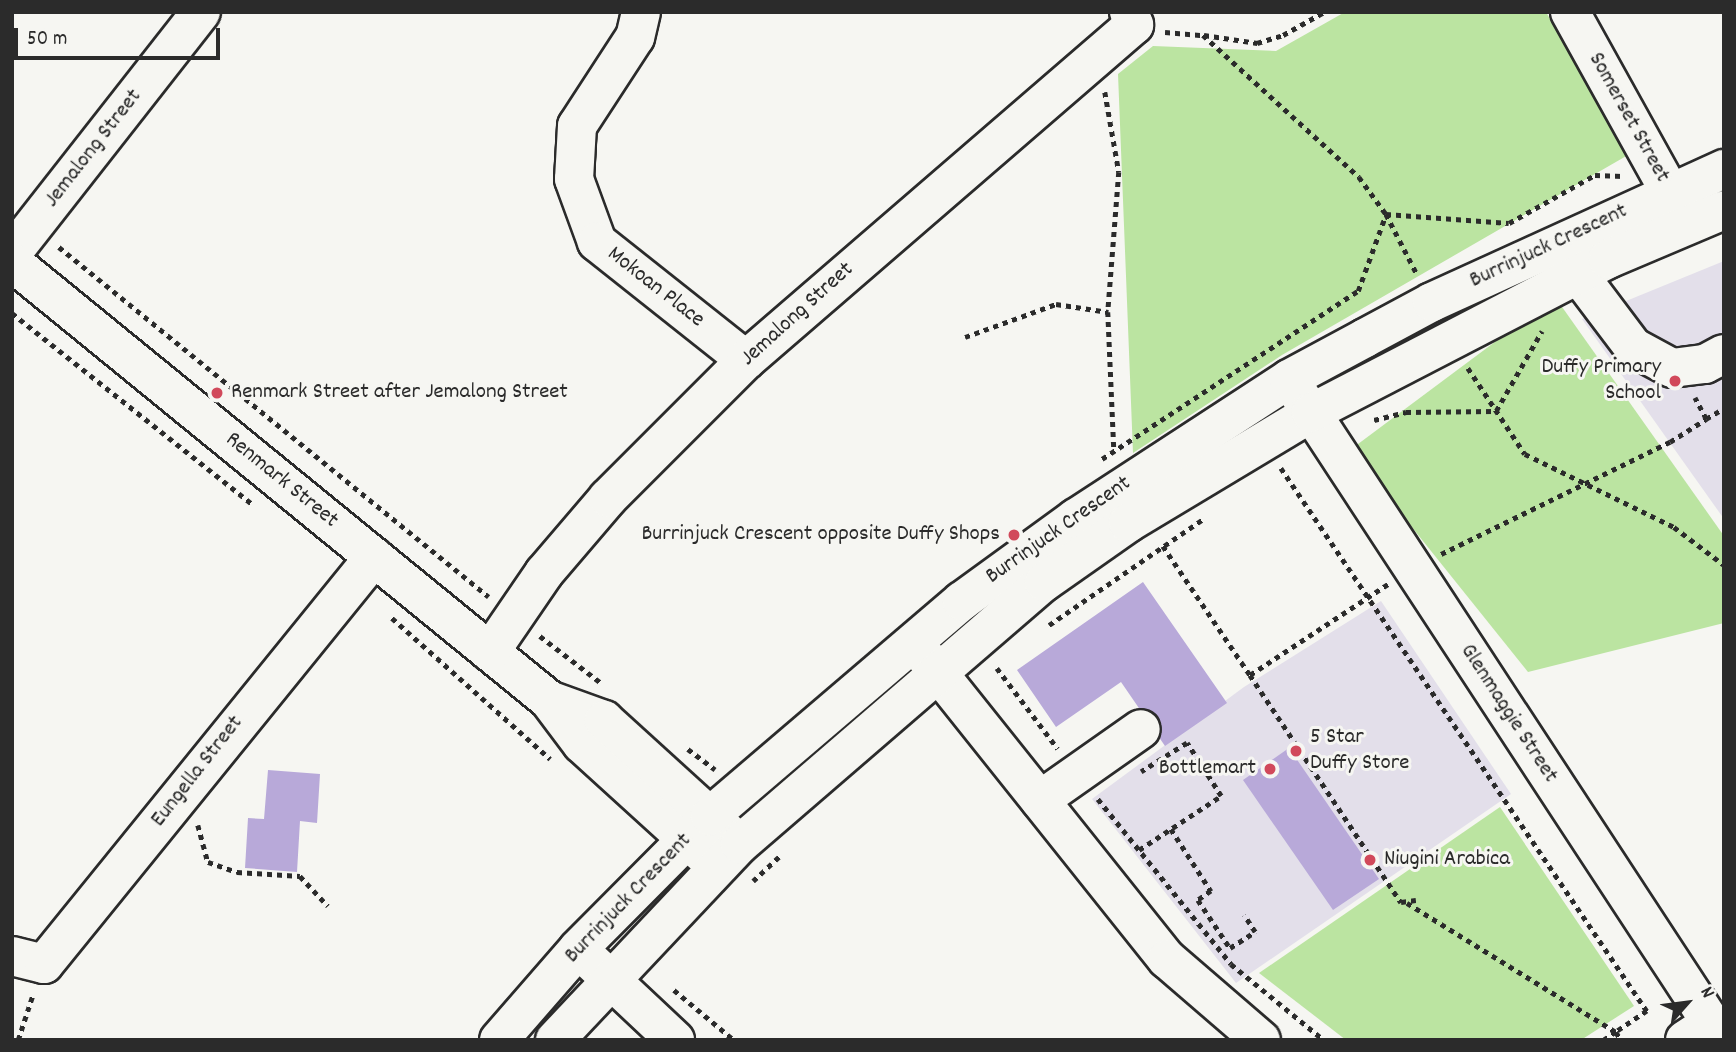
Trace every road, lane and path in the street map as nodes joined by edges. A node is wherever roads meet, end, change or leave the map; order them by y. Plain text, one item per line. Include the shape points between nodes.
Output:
1 (201, 12) edge
2 (642, 12) edge
3 (1324, 12) edge
4 (1570, 12) edge
5 (1131, 19) edge
6 (1203, 35) junction
7 (1099, 56) junction
8 (1724, 169) edge
9 (1670, 192) junction
10 (1724, 210) edge
11 (1386, 214) junction
12 (1590, 228) junction
13 (23, 240) edge
14 (12, 262) edge
15 (1578, 274) junction
16 (1420, 281) dead end
17 (1108, 312) junction
18 (1548, 325) dead end
19 (965, 337) dead end
20 (1724, 354) edge
21 (1461, 358) dead end
22 (746, 360) junction
23 (1289, 379) junction
24 (1683, 391) dead end
25 (1724, 408) edge
26 (1496, 411) junction
27 (1706, 419) junction
28 (1319, 426) junction
29 (1582, 484) junction
30 (374, 557) junction
31 (1724, 565) edge
32 (1413, 568) junction
33 (1367, 596) junction
34 (494, 601) dead end
35 (1038, 632) dead end
36 (914, 642) junction
37 (490, 652) junction
38 (1000, 664) dead end
39 (938, 674) junction
40 (1250, 675) junction
41 (1141, 729) dead end
42 (1078, 774) junction
43 (1129, 780) dead end
44 (1041, 800) junction
45 (172, 805) junction
46 (698, 828) junction
47 (1171, 829) junction
48 (1139, 850) junction
49 (783, 854) dead end
50 (734, 868) junction
51 (1416, 900) dead end
52 (1407, 903) junction
53 (328, 906) dead end
54 (1244, 915) dead end
55 (578, 949) junction
56 (28, 960) edge
57 (622, 990) junction
58 (1616, 1032) junction
59 (18, 1040) edge
60 (499, 1040) edge
61 (555, 1040) edge
62 (675, 1040) edge
63 (734, 1040) edge
64 (1261, 1040) edge
65 (1324, 1040) edge
66 (1604, 1040) edge
67 (1621, 1040) edge
68 (1685, 1040) edge

1 - 13 street, Jemalong Street
2 - 22 street, Mokoan Place via 635,37 577,126 574,179 597,242
3 - 6 path via 1283,35 1257,43
4 - 9 street, Somerset Street
5 - 6 path
5 - 7 street, Jemalong Street
6 - 11 path via 1359,177
7 - 17 path via 1119,172
7 - 22 street, Jemalong Street
8 - 9 street, Burrinjuck Crescent
9 - 10 street, Burrinjuck Crescent
9 - 11 path via 1628,176 1595,174 1509,223
9 - 12 street, Burrinjuck Crescent
9 - 15 street, Burrinjuck Crescent
11 - 16 path
11 - 17 path via 1358,291 1114,450
12 - 15 street
12 - 23 street, Burrinjuck Crescent via 1432,302
13 - 34 path
14 - 30 street, Renmark Street
15 - 20 street via 1609,318 1643,352 1672,368 1705,364
15 - 28 street, Burrinjuck Crescent
17 - 19 path via 1056,304
18 - 26 path
21 - 26 path
22 - 37 street, Jemalong Street via 608,498 544,573
23 - 28 street, Glenmaggie Street
23 - 36 street, Burrinjuck Crescent via 1076,518
24 - 27 path via 1694,396
25 - 27 path
26 - 28 path via 1406,412
26 - 29 path via 1525,454
27 - 29 path via 1670,442
28 - 32 street, Glenmaggie Street
28 - 33 path via 1281,468
28 - 39 street, Burrinjuck Crescent via 1128,523 1044,582
29 - 31 path via 1674,527
29 - 32 path
30 - 37 street, Renmark Street
30 - 45 street, Eungella Street
32 - 33 path
32 - 68 street, Glenmaggie Street via 1710,1023
33 - 40 path
33 - 58 path via 1647,1011
35 - 40 path via 1163,546
36 - 39 street
36 - 46 street, Burrinjuck Crescent
37 - 46 street, Renmark Street via 549,700 582,744
38 - 42 path via 996,671
39 - 44 street
39 - 50 street, Burrinjuck Crescent
40 - 52 path via 1401,902
41 - 42 street
42 - 44 street
42 - 48 path
43 - 47 path via 1187,743 1221,796
44 - 64 street via 1167,959
45 - 53 path via 201,827 208,862 237,872 300,876
45 - 56 street, Eungella Street
46 - 50 street, Renmark Street
46 - 55 street, Burrinjuck Crescent
47 - 48 path
47 - 54 path via 1211,891 1198,900 1230,948 1255,932
48 - 65 path via 1231,964
49 - 50 path
50 - 57 street, Burrinjuck Crescent
51 - 52 path
52 - 58 path
55 - 57 street
55 - 60 street, Burrinjuck Crescent
56 - 59 path
57 - 61 street, Burrinjuck Crescent
57 - 62 street
57 - 63 path via 654,974
58 - 66 path
58 - 67 path

